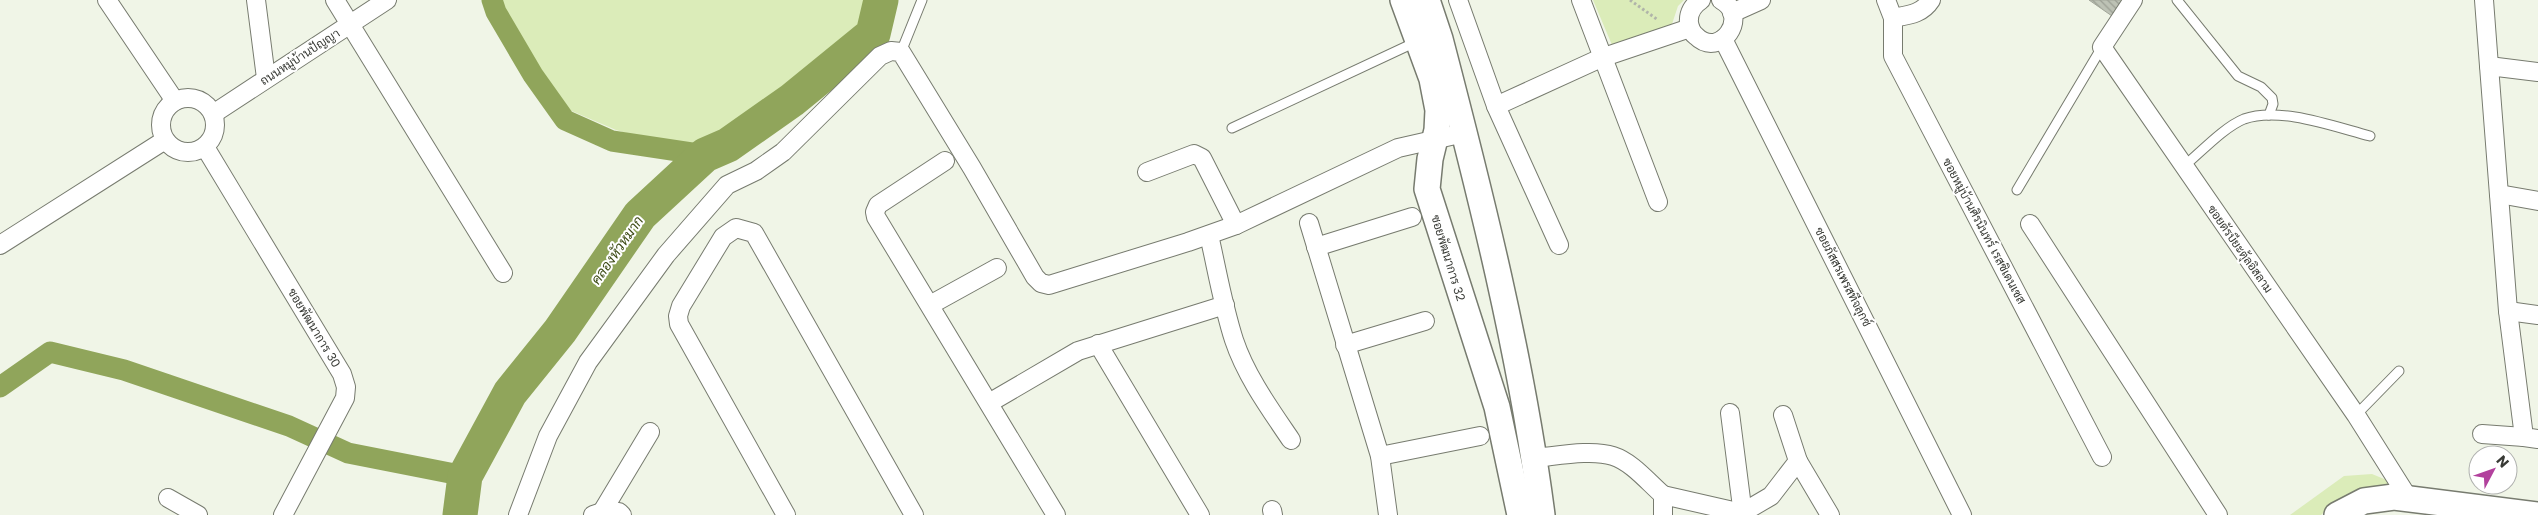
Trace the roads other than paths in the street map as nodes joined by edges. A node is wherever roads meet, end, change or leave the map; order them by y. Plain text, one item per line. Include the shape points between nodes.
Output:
1 (107, 0) edge
2 (256, 0) edge
3 (335, 0) edge
4 (922, 0) edge
5 (1403, 0) edge
6 (1427, 0) edge
7 (1458, 0) edge
8 (1581, 0) edge
9 (1701, 0) edge
10 (1761, 0) edge
11 (1886, 0) edge
12 (1931, 0) edge
13 (2133, 0) edge
14 (2177, 0) edge
15 (2484, 0) edge
16 (383, 2) edge
17 (1727, 6) edge
18 (1894, 18) junction
19 (350, 24) junction
20 (1690, 28) junction
21 (1723, 39) junction
22 (1419, 41) junction
23 (2102, 47) junction
24 (901, 52) junction
25 (1601, 58) junction
26 (2489, 66) junction
27 (2538, 72) edge
28 (266, 78) junction
29 (175, 101) junction
30 (1496, 106) junction
31 (213, 114) junction
32 (2269, 115) junction
33 (1232, 128) dead end
34 (1464, 132) junction
35 (2370, 136) dead end
36 (165, 140) junction
37 (1434, 140) junction
38 (205, 147) junction
39 (945, 161) dead end
40 (2183, 167) junction
41 (1147, 172) dead end
42 (2017, 190) dead end
43 (2499, 194) junction
44 (2538, 200) edge
45 (1658, 202) dead end
46 (1412, 217) dead end
47 (1309, 223) dead end
48 (2030, 224) dead end
49 (1236, 225) junction
50 (1209, 235) junction
51 (0, 245) edge
52 (1559, 245) dead end
53 (1316, 246) junction
54 (997, 268) dead end
55 (503, 273) dead end
56 (930, 305) junction
57 (1225, 305) junction
58 (2508, 311) junction
59 (2538, 315) edge
60 (1425, 321) dead end
61 (1098, 344) junction
62 (1346, 345) junction
63 (2400, 371) dead end
64 (989, 403) junction
65 (1730, 413) dead end
66 (1784, 415) dead end
67 (2356, 415) junction
68 (650, 432) dead end
69 (2482, 434) dead end
70 (1480, 436) dead end
71 (2531, 438) edge
72 (1291, 440) dead end
73 (1380, 456) junction
74 (2102, 457) dead end
75 (1535, 458) junction
76 (1798, 461) junction
77 (1663, 495) junction
78 (168, 498) dead end
79 (2409, 499) junction
80 (597, 513) edge
81 (1743, 514) edge
82 (198, 515) edge
83 (283, 515) edge
84 (518, 515) edge
85 (622, 515) edge
86 (786, 515) edge
87 (914, 515) edge
88 (1056, 515) edge
89 (1200, 515) edge
90 (1388, 515) edge
91 (1520, 515) edge
92 (1542, 515) edge
93 (1663, 515) edge
94 (1830, 515) edge
95 (1962, 515) edge
96 (2218, 515) edge
97 (2337, 515) edge
98 (2538, 515) edge

1 - 29 street
2 - 28 street
3 - 19 street
4 - 24 lane
5 - 22 street, ซอยพัฒนาการ 32
6 - 34 street
7 - 30 street
8 - 25 street
9 - 20 street via 1689,14
10 - 17 street
11 - 18 street, ซอยหมู่บ้านศิรนินทร์ เรสซิเดนเซส
12 - 18 street via 1928,6 1913,15
13 - 23 street
14 - 32 lane via 2238,76 2261,87 2272,98 2274,104
15 - 26 street
16 - 19 street, ถนนหมู่บ้านปัญญา
17 - 21 street via 1733,28
18 - 74 street, ซอยหมู่บ้านศิรนินทร์ เรสซิเดนเซส via 1893,56
19 - 28 street, ถนนหมู่บ้านปัญญา
19 - 55 street
20 - 21 street via 1704,42
20 - 25 street
21 - 95 street, ซอยภัสสรเพรสทีจลุกซ์
22 - 33 lane
22 - 37 street, ซอยพัฒนาการ 32 via 1438,110
23 - 40 street, ซอยตัรบียะตุ้ลอิสลาม
23 - 42 lane
24 - 50 street via 1034,277 1041,283 1049,285
24 - 84 street via 890,51 880,56 783,152 727,186 683,234 588,362 548,436
25 - 30 street
25 - 45 street
26 - 27 street
26 - 43 street
28 - 31 street, ถนนหมู่บ้านปัญญา
29 - 31 street via 193,98
29 - 36 street via 163,115 161,123
30 - 52 street
31 - 38 street via 214,132
32 - 35 lane via 2314,121
32 - 40 lane via 2244,120
34 - 37 street
34 - 75 street via 1501,283
36 - 38 street via 180,151 197,151
36 - 51 street
37 - 49 street via 1398,148
37 - 91 street, ซอยพัฒนาการ 32 via 1427,189 1497,407
38 - 83 street, ซอยพัฒนาการ 30 via 342,374 346,387 345,398
39 - 56 street via 878,205 875,212
40 - 67 street, ซอยตัรบียะตุ้ลอิสลาม
41 - 49 street via 1194,154 1202,158
43 - 44 street
43 - 58 street
46 - 53 street
47 - 53 street
48 - 96 street
49 - 50 street
50 - 57 street
53 - 62 street
54 - 56 street
56 - 64 street
57 - 61 street
57 - 72 street via 1241,356
58 - 59 street
58 - 71 street
60 - 62 street
61 - 64 street via 1068,355
61 - 89 street
62 - 73 street
63 - 67 lane
64 - 88 street
65 - 81 street
66 - 76 street
67 - 79 street, ซอยตัรบียะตุ้ลอิสลาม
68 - 80 street
69 - 71 street
70 - 73 street
73 - 90 street
75 - 77 street via 1569,454 1613,456 1630,466
75 - 92 street
76 - 81 street via 1771,496
76 - 94 street
77 - 81 street
77 - 93 street
78 - 82 street
79 - 97 street via 2394,497 2364,501
79 - 98 street
80 - 85 street via 619,512
86 - 87 street via 679,324 681,306 723,238 736,228 754,233

